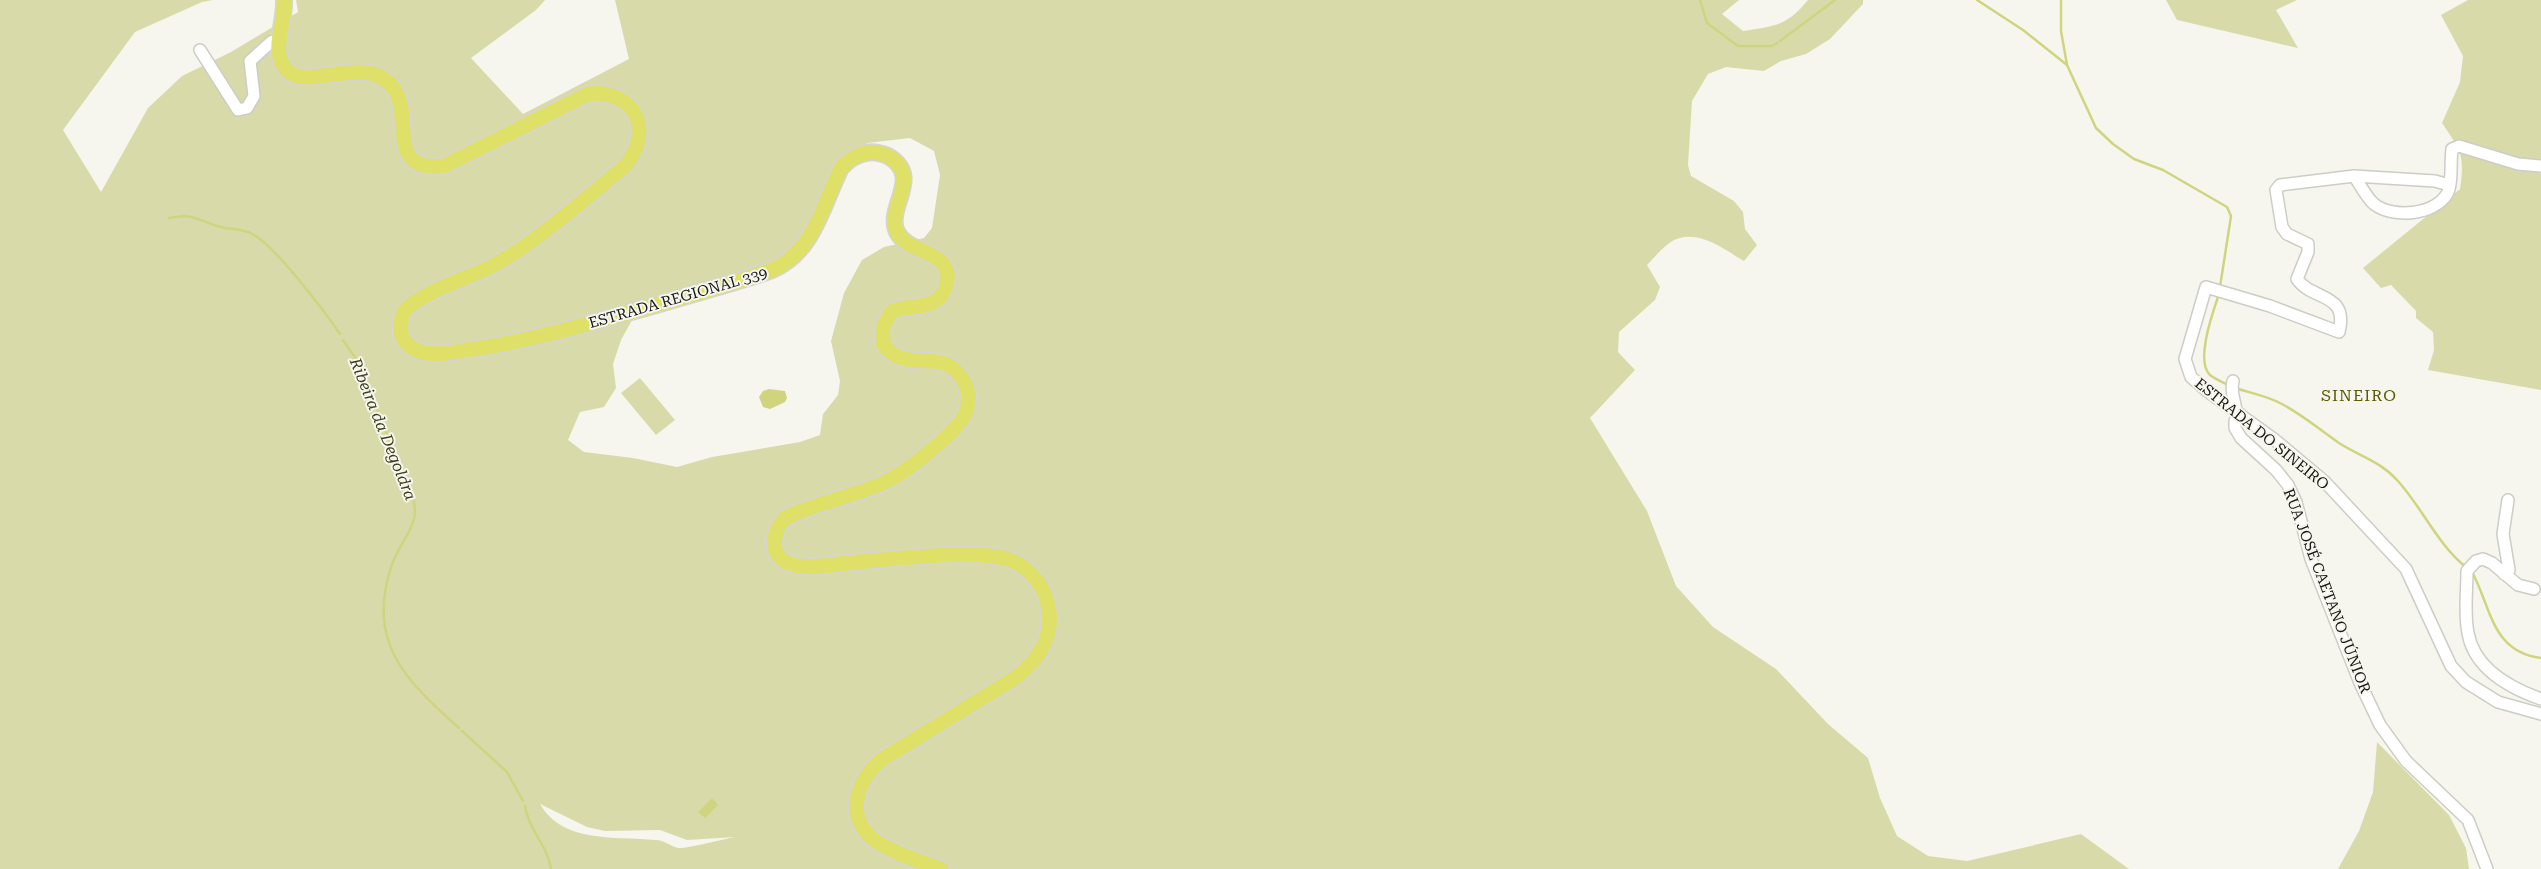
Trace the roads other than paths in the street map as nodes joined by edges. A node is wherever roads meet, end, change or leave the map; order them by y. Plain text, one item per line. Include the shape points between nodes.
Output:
1 (284, 0) edge
2 (280, 39) junction
3 (200, 50) dead end
4 (2541, 166) edge
5 (2354, 176) junction
6 (2450, 185) junction
7 (2232, 386) dead end
8 (2238, 413) junction
9 (2508, 500) dead end
10 (2504, 574) junction
11 (2534, 589) dead end
12 (2541, 699) edge
13 (2541, 714) edge
14 (941, 869) edge
15 (2487, 869) edge

1 - 2 main road, ESTRADA REGIONAL 339
2 - 3 street via 271,42 250,62 254,96 247,108 238,110
2 - 14 main road, ESTRADA REGIONAL 339 via 282,64 296,76 309,78 366,71 383,77 399,99 404,146 413,159 428,166 444,166 459,160 588,94 612,95 628,105 637,116 640,139 633,158 624,167 509,255 425,296 404,310 400,329 402,337 411,348 426,353 513,343 579,327 772,270 801,252 847,160 868,152 883,154 896,164 904,184 894,217 896,232 903,241 940,261 947,277 937,300 891,312 883,327 884,344 901,359 946,363 957,372 968,393 966,412 956,426 908,469 876,486 785,518 778,526 774,541 778,555 785,562 807,567 992,555 1013,561 1031,572 1044,592 1050,623 1042,650 1033,663 1009,682 880,760 858,788 858,815 872,838 883,846
4 - 6 street via 2518,164 2459,146 2452,149
5 - 6 street, ESTRADA DO SINEIRO via 2435,181
5 - 6 street via 2374,204 2393,211 2418,213 2438,206
5 - 8 street, ESTRADA DO SINEIRO via 2280,185 2276,190 2282,227 2287,234 2308,244 2297,279 2302,286 2331,299 2340,310 2339,332 2206,287 2185,359 2191,377
7 - 8 street
8 - 13 street, ESTRADA DO SINEIRO via 2324,481 2406,569 2451,666 2466,682 2498,702
8 - 15 street, RUA JOSÉ CAETANO JÚNIOR via 2235,428 2241,438 2276,470 2296,502 2312,559 2380,725 2406,761 2468,820
9 - 10 street via 2503,534 2509,570
10 - 11 street via 2518,585
10 - 12 street via 2483,559 2469,568 2467,631 2470,645 2480,661 2502,681

